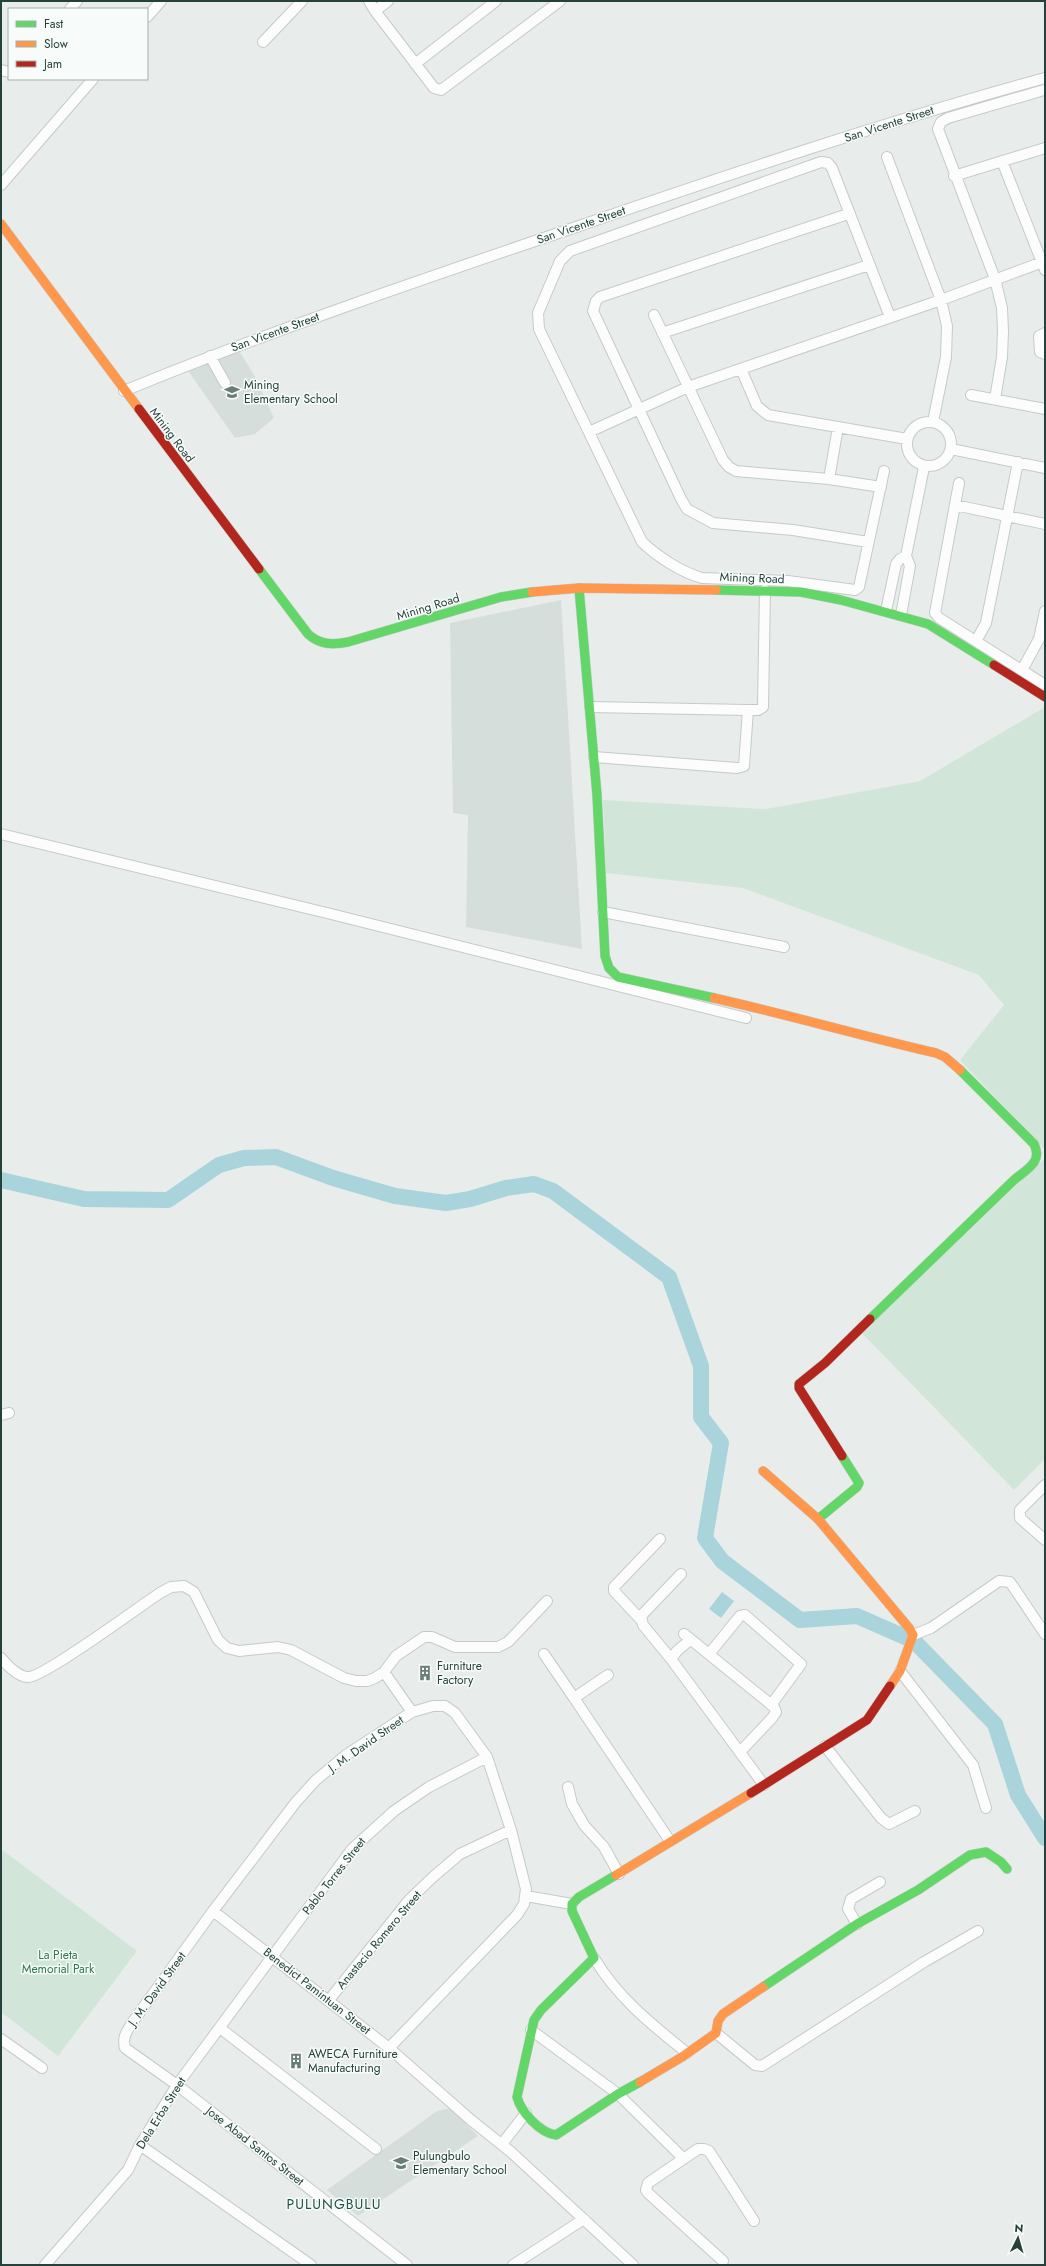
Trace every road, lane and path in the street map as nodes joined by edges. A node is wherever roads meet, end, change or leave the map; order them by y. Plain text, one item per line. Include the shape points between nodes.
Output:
1 (161, 1) edge
2 (302, 1) edge
3 (369, 1) edge
4 (388, 1) edge
5 (496, 1) edge
6 (560, 1) edge
7 (375, 11) junction
8 (148, 16) edge
9 (263, 42) dead end
10 (415, 64) junction
11 (1045, 78) edge
12 (92, 80) edge
13 (1044, 90) dead end
14 (1045, 148) edge
15 (887, 157) dead end
16 (1002, 161) junction
17 (954, 176) junction
18 (1, 185) edge
19 (848, 214) junction
20 (1, 224) edge
21 (1044, 264) edge
22 (869, 265) junction
23 (995, 280) junction
24 (941, 300) junction
25 (654, 315) dead end
26 (890, 317) junction
27 (1045, 332) edge
28 (662, 333) junction
29 (1045, 354) edge
30 (210, 356) junction
31 (741, 370) junction
32 (225, 383) dead end
33 (688, 387) junction
34 (124, 391) junction
35 (971, 394) dead end
36 (995, 399) junction
37 (1045, 409) edge
38 (638, 410) junction
39 (933, 422) junction
40 (838, 427) junction
41 (589, 432) junction
42 (907, 439) junction
43 (951, 449) junction
44 (1018, 462) junction
45 (924, 466) junction
46 (1045, 468) edge
47 (884, 471) dead end
48 (829, 479) junction
49 (959, 483) dead end
50 (881, 487) junction
51 (955, 505) junction
52 (1008, 516) junction
53 (1045, 524) edge
54 (868, 542) junction
55 (906, 556) junction
56 (579, 588) junction
57 (891, 588) junction
58 (765, 590) junction
59 (906, 591) junction
60 (1045, 611) edge
61 (886, 612) junction
62 (901, 615) junction
63 (976, 641) junction
64 (1022, 670) junction
65 (1045, 685) edge
66 (1045, 697) edge
67 (590, 707) junction
68 (748, 710) junction
69 (594, 757) junction
70 (1, 834) edge
71 (603, 912) junction
72 (784, 947) dead end
73 (609, 968) junction
74 (601, 981) junction
75 (746, 1018) dead end
76 (763, 1471) dead end
77 (1043, 1490) edge
78 (818, 1519) junction
79 (660, 1540) dead end
80 (1045, 1540) edge
81 (681, 1574) dead end
82 (547, 1601) dead end
83 (642, 1621) junction
84 (1045, 1634) edge
85 (911, 1639) junction
86 (544, 1654) dead end
87 (709, 1654) junction
88 (1, 1658) edge
89 (671, 1659) junction
90 (900, 1671) junction
91 (384, 1672) junction
92 (608, 1675) dead end
93 (574, 1698) junction
94 (771, 1705) junction
95 (412, 1712) junction
96 (825, 1746) junction
97 (740, 1752) junction
98 (487, 1757) junction
99 (764, 1785) junction
100 (568, 1786) dead end
101 (986, 1808) dead end
102 (915, 1811) dead end
103 (511, 1830) junction
104 (670, 1841) junction
105 (1007, 1869) dead end
106 (619, 1874) junction
107 (880, 1882) dead end
108 (526, 1896) junction
109 (572, 1904) junction
110 (213, 1911) junction
111 (857, 1924) junction
112 (978, 1931) dead end
113 (272, 1956) junction
114 (594, 1958) junction
115 (329, 2000) junction
116 (220, 2028) junction
117 (531, 2030) junction
118 (716, 2033) junction
119 (1, 2039) edge
120 (123, 2042) joint
121 (389, 2048) junction
122 (687, 2053) junction
123 (42, 2068) dead end
124 (177, 2085) junction
125 (618, 2094) junction
126 (526, 2113) junction
127 (502, 2144) junction
128 (140, 2145) junction
129 (376, 2149) dead end
130 (684, 2159) junction
131 (584, 2219) junction
132 (754, 2221) dead end
133 (723, 2261) dead end
134 (45, 2265) edge
135 (311, 2265) edge
136 (407, 2265) edge
137 (513, 2265) edge
138 (634, 2265) edge

1 - 8 street
2 - 9 street
3 - 7 street
4 - 7 street
5 - 10 street
6 - 10 street via 441,90 434,88
7 - 10 street
11 - 30 street, San Vicente Street via 977,96 726,176 490,256
12 - 18 street
13 - 17 street via 941,122 938,129
14 - 16 street
15 - 24 street
16 - 17 street
16 - 21 street
17 - 23 street
19 - 22 street
19 - 38 street via 600,297 594,306 594,316
19 - 41 street via 832,168 828,163 821,162 570,250 560,261 538,313 538,321 539,329
20 - 34 street, Mining Road
21 - 23 street
22 - 26 street
22 - 28 street
23 - 24 street
23 - 36 street via 1002,308 1003,331
24 - 26 street
24 - 39 street via 947,326 946,357
25 - 28 street
26 - 31 street
27 - 29 street via 1038,336 1040,352
28 - 33 street
30 - 32 street
30 - 34 street, San Vicente Street
31 - 33 street
31 - 40 street via 757,406 768,415
33 - 38 street
33 - 48 street via 723,460 729,467 736,471
34 - 56 street, Mining Road via 313,640 329,644 348,642 501,597
35 - 36 street
36 - 37 street
38 - 41 street
38 - 54 street via 680,499 687,509 698,516 713,523 793,530
39 - 42 street via 919,424
39 - 43 street via 940,424 949,435
40 - 42 street
40 - 48 street
41 - 54 street via 642,542 650,550 690,574 702,578 788,580 855,590 860,587
42 - 45 street via 906,446 912,460
43 - 44 street
43 - 45 street via 944,461 938,465
44 - 46 street
44 - 52 street
45 - 55 street
47 - 50 street
48 - 50 street
49 - 51 street
50 - 54 street
51 - 52 street
51 - 63 street via 935,613
52 - 53 street
52 - 63 street via 986,622
55 - 57 street via 896,564
55 - 59 street via 910,566
56 - 58 street, Mining Road
56 - 67 street
57 - 59 street
57 - 61 street
58 - 61 street, Mining Road via 801,592
58 - 68 street via 764,701 763,707 758,710
59 - 62 street
60 - 64 street via 1039,639
61 - 62 street, Mining Road
62 - 66 street, Mining Road via 928,624
63 - 64 street
64 - 65 street
67 - 68 street
67 - 69 street
68 - 69 street via 744,766 738,768
69 - 71 street
70 - 74 street
71 - 72 street
71 - 73 street via 605,956
73 - 74 street
73 - 78 street via 618,977 786,1014 841,1031 923,1049 945,1057 1034,1144 1038,1152 1036,1162 1014,1180 826,1363 799,1384 799,1388 859,1483 858,1487
74 - 75 street
76 - 78 street
77 - 80 street via 1020,1510 1019,1514 1020,1518
78 - 85 street via 866,1574
79 - 83 street via 614,1587 614,1591
81 - 83 street via 643,1613
82 - 91 street via 508,1642 498,1647 455,1647 432,1637 424,1637 396,1656
83 - 89 street
84 - 85 street via 1010,1582 1004,1580
85 - 90 street
86 - 93 street
87 - 89 street via 688,1637
87 - 94 street
87 - 94 street via 740,1616 744,1615 802,1664
88 - 91 street via 23,1677 33,1677 55,1665 160,1593 171,1587 184,1586 194,1592 218,1640 227,1648 238,1651 278,1647 291,1650 344,1678 356,1681 367,1681
89 - 97 street
90 - 96 street via 867,1720
90 - 101 street via 973,1765
91 - 95 street
92 - 93 street
93 - 104 street
94 - 97 street via 776,1712
95 - 98 street, J. M. David Street via 433,1706 445,1706 455,1713
95 - 110 street, J. M. David Street via 346,1755 316,1780 296,1802
96 - 99 street
96 - 102 street via 881,1818 889,1824
97 - 99 street
98 - 103 street, J. M. David Street
98 - 113 street, Pablo Torres Street via 429,1787 372,1829 352,1849
99 - 104 street
100 - 106 street via 572,1804 584,1825 604,1847
103 - 108 street, J. M. David Street
103 - 115 street, Anastacio Romero Street via 460,1854 433,1877 409,1900
104 - 106 street
105 - 111 street via 986,1852 970,1854 918,1890
106 - 109 street via 579,1896
107 - 111 street via 851,1899 848,1909
108 - 109 street
108 - 121 street via 517,1915
109 - 114 street via 572,1911
110 - 113 street, Benedict Pamintuan Street
110 - 120 street, J. M. David Street via 132,2023
111 - 118 street via 720,2016
112 - 118 street via 924,1962 762,2066 755,2065
113 - 115 street, Benedict Pamintuan Street
113 - 116 street, Dela Erba Street
114 - 117 street via 541,2010
114 - 122 street via 608,1980 636,2011
115 - 121 street, Benedict Pamintuan Street
116 - 124 street, Dela Erba Street
116 - 129 street
117 - 125 street
117 - 126 street via 517,2097 518,2103
118 - 122 street
119 - 123 street
120 - 124 street, Jose Abad Santos Street via 124,2048
121 - 127 street, Benedict Pamintuan Street
122 - 125 street
124 - 128 street, Dela Erba Street
124 - 136 street, Jose Abad Santos Street
125 - 126 street via 553,2136
125 - 130 street
126 - 127 street
127 - 131 street, Benedict Pamintuan Street
128 - 134 street, Dela Erba Street via 128,2170
128 - 135 street
130 - 132 street via 698,2149 709,2151
130 - 133 street via 648,2183 646,2190
131 - 137 street
131 - 138 street, Benedict Pamintuan Street

